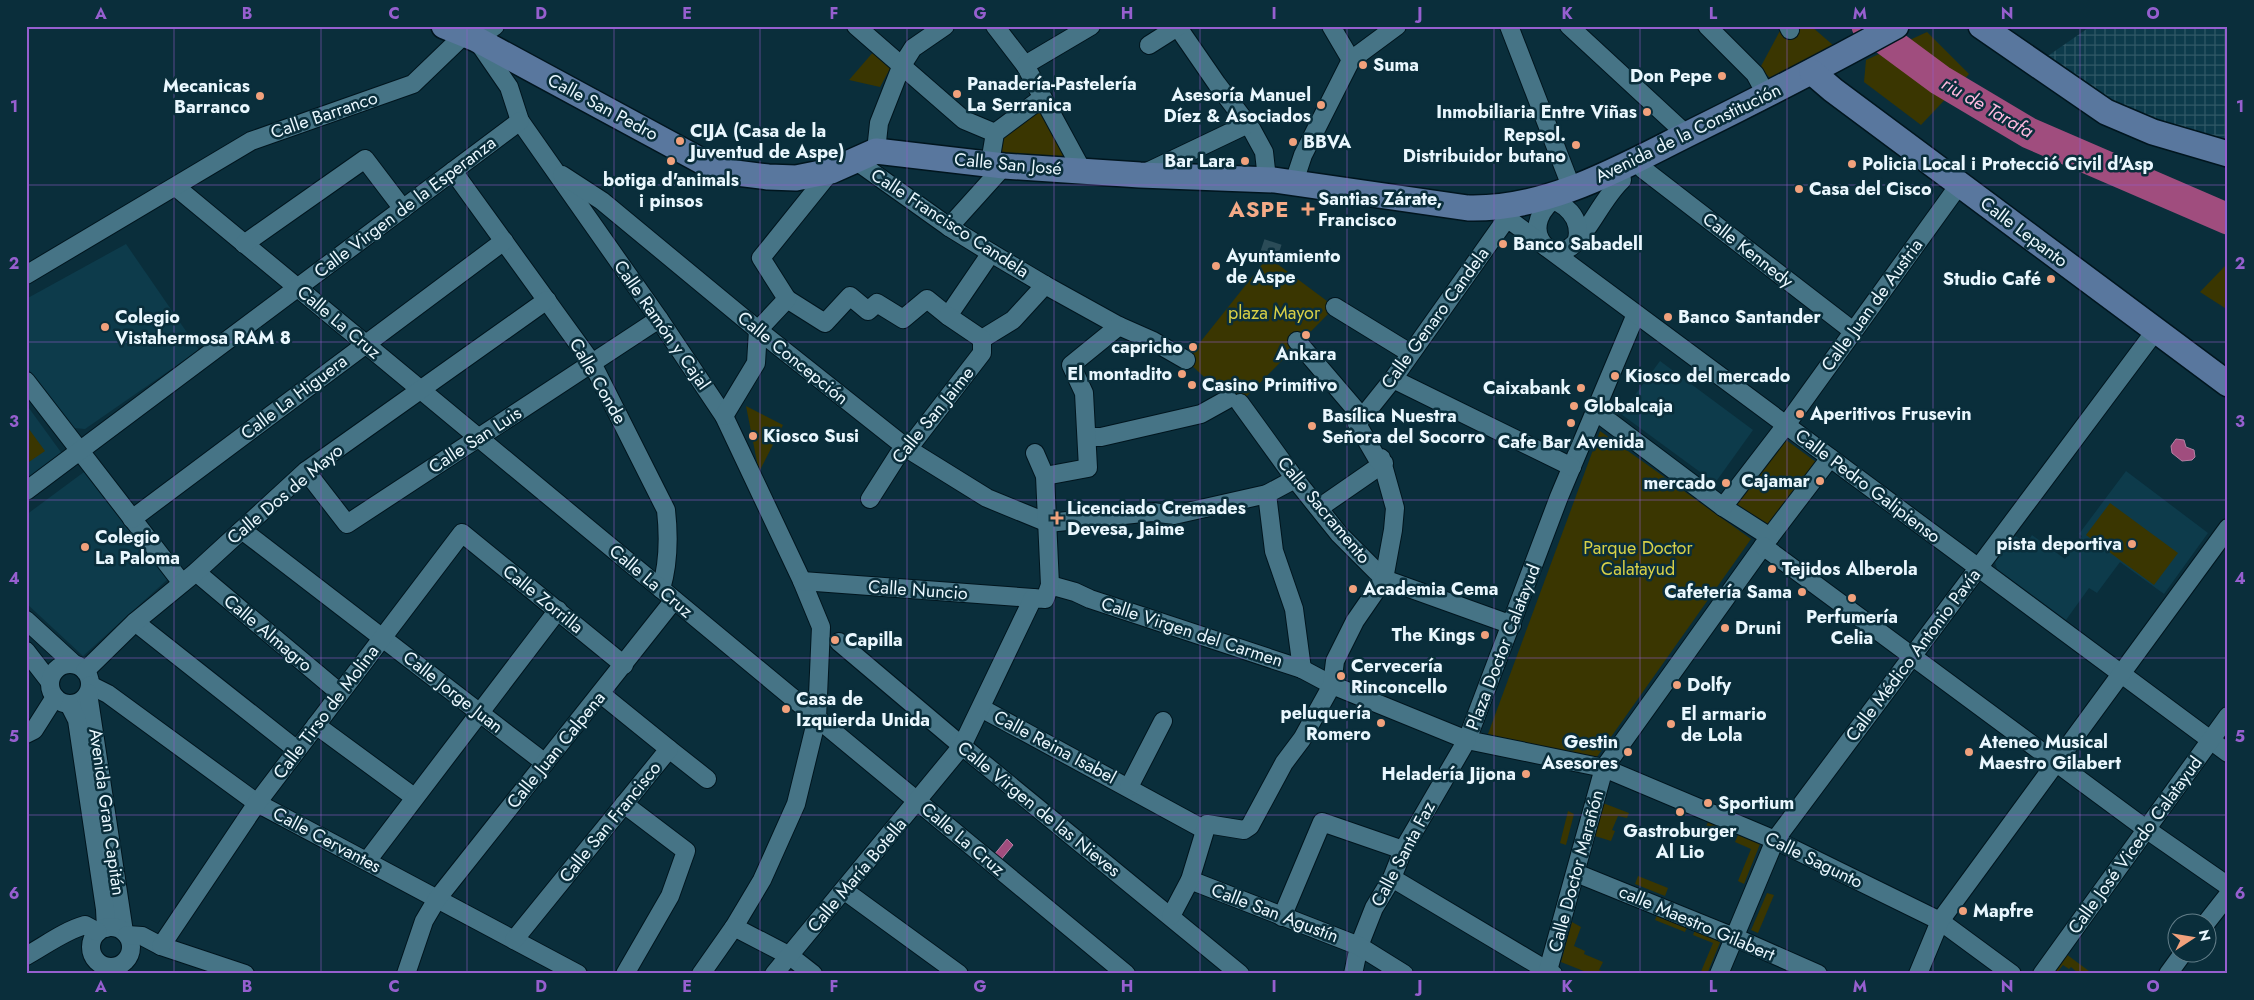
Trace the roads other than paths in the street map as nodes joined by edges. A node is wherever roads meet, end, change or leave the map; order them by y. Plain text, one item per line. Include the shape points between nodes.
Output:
1 (856, 26) edge
2 (944, 26) edge
3 (995, 26) edge
4 (1090, 26) edge
5 (1331, 26) edge
6 (1397, 26) edge
7 (1509, 26) edge
8 (1569, 26) edge
9 (1707, 26) edge
10 (1896, 26) edge
11 (1917, 26) edge
12 (1982, 26) edge
13 (1997, 26) edge
14 (1178, 27) edge
15 (470, 31) edge
16 (1149, 45) dead end
17 (1351, 60) junction
18 (1025, 64) junction
19 (901, 67) junction
20 (1816, 76) junction
21 (1766, 96) junction
22 (1042, 98) junction
23 (520, 121) junction
24 (1248, 124) junction
25 (995, 133) junction
26 (1687, 135) junction
27 (2228, 145) edge
28 (2228, 154) edge
29 (866, 156) junction
30 (997, 165) junction
31 (553, 170) junction
32 (831, 170) junction
33 (1082, 170) junction
34 (453, 171) junction
35 (1140, 175) junction
36 (1632, 175) junction
37 (1268, 179) junction
38 (1294, 182) junction
39 (1959, 185) junction
40 (176, 187) junction
41 (1555, 199) junction
42 (1468, 208) junction
43 (403, 209) junction
44 (1508, 218) junction
45 (949, 227) junction
46 (504, 241) junction
47 (1576, 241) junction
48 (244, 244) junction
49 (1546, 247) junction
50 (991, 252) junction
51 (26, 275) edge
52 (1045, 285) junction
53 (297, 288) junction
54 (787, 299) junction
55 (547, 300) junction
56 (1335, 307) dead end
57 (1636, 314) junction
58 (948, 316) junction
59 (659, 319) junction
60 (1119, 326) junction
61 (758, 330) junction
62 (2156, 330) junction
63 (1852, 331) junction
64 (982, 339) junction
65 (1297, 341) dead end
66 (365, 344) junction
67 (1410, 353) junction
68 (1186, 360) dead end
69 (592, 363) junction
70 (1393, 379) junction
71 (26, 381) edge
72 (2228, 384) edge
73 (419, 389) junction
74 (1594, 410) junction
75 (724, 416) junction
76 (1362, 418) junction
77 (1786, 425) junction
78 (1087, 437) junction
79 (478, 438) junction
80 (908, 449) junction
81 (79, 452) junction
82 (1035, 453) dead end
83 (1830, 458) junction
84 (1384, 463) junction
85 (1572, 467) junction
86 (306, 471) junction
87 (1045, 476) junction
88 (1295, 479) junction
89 (26, 491) edge
90 (1267, 494) junction
91 (870, 499) dead end
92 (1723, 507) junction
93 (1319, 508) junction
94 (132, 519) junction
95 (1048, 523) junction
96 (2228, 528) edge
97 (242, 530) junction
98 (462, 533) joint
99 (1767, 541) junction
100 (1978, 568) junction
101 (189, 577) junction
102 (1384, 579) junction
103 (802, 581) junction
104 (1050, 585) junction
105 (667, 594) junction
106 (1033, 598) junction
107 (558, 610) junction
108 (26, 620) edge
109 (135, 622) junction
110 (1512, 625) junction
111 (831, 635) junction
112 (382, 638) junction
113 (26, 651) edge
114 (1911, 657) junction
115 (624, 664) junction
116 (1302, 669) junction
117 (2121, 674) junction
118 (84, 678) junction
119 (1332, 685) junction
120 (340, 693) junction
121 (58, 694) junction
122 (601, 694) junction
123 (980, 708) junction
124 (479, 713) junction
125 (2228, 716) edge
126 (817, 718) junction
127 (1163, 721) dead end
128 (316, 726) junction
129 (26, 734) edge
130 (1467, 740) junction
131 (2210, 740) junction
132 (962, 746) junction
133 (669, 749) junction
134 (297, 750) junction
135 (2228, 753) edge
136 (545, 763) junction
137 (2055, 763) junction
138 (1604, 768) junction
139 (707, 779) dead end
140 (1129, 787) junction
141 (414, 797) junction
142 (917, 801) junction
143 (257, 803) junction
144 (624, 804) junction
145 (1206, 827) junction
146 (2146, 830) junction
147 (1775, 840) junction
148 (1403, 850) junction
149 (366, 861) junction
150 (1576, 872) junction
151 (1392, 878) junction
152 (1190, 880) junction
153 (2228, 886) edge
154 (845, 891) junction
155 (2228, 895) edge
156 (437, 899) junction
157 (2215, 912) edge
158 (1171, 916) junction
159 (1282, 917) junction
160 (1940, 921) junction
161 (734, 927) junction
162 (102, 930) junction
163 (125, 933) junction
164 (1734, 937) junction
165 (54, 940) junction
166 (514, 940) junction
167 (161, 946) junction
168 (1360, 946) junction
169 (26, 956) edge
170 (790, 956) junction
171 (97, 962) edge
172 (2177, 962) edge
173 (125, 964) edge
174 (1550, 973) edge
175 (245, 974) edge
176 (406, 974) edge
177 (578, 974) edge
178 (624, 974) edge
179 (701, 974) edge
180 (774, 974) edge
181 (813, 974) edge
182 (959, 974) edge
183 (1126, 974) edge
184 (1240, 974) edge
185 (1352, 974) edge
186 (1404, 974) edge
187 (1719, 974) edge
188 (1818, 974) edge
189 (1918, 974) edge
190 (2012, 974) edge
191 (2042, 974) edge
192 (2168, 974) edge

1 - 19 street
2 - 19 street via 913,48
3 - 18 street
4 - 18 street
5 - 17 street
6 - 17 street
7 - 41 street
8 - 26 street
9 - 21 street via 1755,74
10 - 20 street
11 - 20 street
12 - 28 street via 2106,112 2153,132
13 - 27 street via 2111,105 2158,125
14 - 16 street
14 - 24 street
15 - 23 street, Calle Ramón y Cajal via 509,87
15 - 32 street, Calle San Pedro via 720,171 796,178
15 - 40 street, Calle Barranco via 413,84 251,141
17 - 38 street via 1303,155
18 - 22 street
19 - 25 street via 964,120
19 - 29 street
20 - 21 street, Avenida de la Constitución
20 - 36 street, Avenida de la Constitución
20 - 39 street, Calle Lepanto
21 - 26 street, Avenida de la Constitución
22 - 25 street
22 - 33 street
23 - 31 street, Calle Ramón y Cajal
23 - 34 street, Calle Virgen de la Esperanza
24 - 35 street
24 - 37 street via 1264,152
25 - 30 street
26 - 41 street, Avenida de la Constitución
29 - 30 street, Calle San José
29 - 32 street, Calle San Pedro
29 - 45 street, Calle Francisco Candela
30 - 33 street, Calle San José
30 - 45 street
31 - 59 street, Calle Ramón y Cajal
31 - 61 street, Calle Concepción via 602,201
32 - 54 street via 761,258
33 - 35 street, Calle San José
34 - 43 street, Calle Virgen de la Esperanza
34 - 46 street, Calle Conde
35 - 37 street, Calle San José
36 - 41 street, Avenida de la Constitución
36 - 47 street, Avenida de la Constitución via 1607,197
36 - 63 street, Calle Kennedy
37 - 38 street, Calle San José
38 - 42 street, Avenida de la Constitución
39 - 62 street, Calle Lepanto
39 - 63 street, Calle Juan de Austria
40 - 48 street, Calle La Cruz
40 - 51 street, Calle Barranco
41 - 42 street, Avenida de la Constitución
41 - 44 street, Avenida de la Constitución
41 - 47 street via 1567,208 1577,223
41 - 49 street via 1538,220 1537,233
42 - 44 street, Avenida de la Constitución
43 - 48 street via 365,159
43 - 53 street, Calle Virgen de la Esperanza
44 - 49 street, Calle Pedro Galipienso
44 - 67 street, Calle Genaro Candela
45 - 50 street, Calle Francisco Candela
46 - 55 street, Calle Conde
46 - 66 street, Calle La Higuera
47 - 49 street via 1561,251
48 - 53 street, Calle La Cruz
49 - 57 street, Calle Pedro Galipienso
50 - 52 street, Calle Francisco Candela
50 - 58 street
52 - 60 street, Calle Francisco Candela
52 - 64 street, Calle Francisco Candela via 1013,320
53 - 66 street, Calle La Cruz
53 - 81 street, Calle Virgen de la Esperanza
54 - 58 street via 825,323 850,296 868,311 877,303 903,319 926,299
54 - 61 street
55 - 69 street, Calle Conde
55 - 73 street, Calle Dos de Mayo
56 - 67 street
57 - 74 street, Plaza Doctor Calatayud
57 - 77 street, Calle Pedro Galipienso
58 - 64 street
59 - 69 street, Calle San Luis
59 - 75 street, Calle Ramón y Cajal
60 - 68 street, Calle Francisco Candela
60 - 78 street via 1071,365 1084,393
61 - 75 street via 756,362
61 - 80 street, Calle Concepción
62 - 72 street, Calle Lepanto
62 - 100 street, Calle Médico Antonio Pavía
63 - 77 street, Calle Juan de Austria
64 - 80 street, Calle San Jaime via 982,354
65 - 76 street
66 - 73 street, Calle La Cruz
66 - 94 street, Calle La Higuera
67 - 70 street, Calle Genaro Candela
69 - 79 street, Calle San Luis
69 - 105 street, Calle Conde via 666,510 669,533
70 - 76 street, Calle Genaro Candela
70 - 85 street
71 - 81 street, Calle Almagro
73 - 79 street, Calle La Cruz
73 - 86 street, Calle Dos de Mayo
74 - 85 street, Plaza Doctor Calatayud
74 - 92 street
75 - 103 street, Calle Ramón y Cajal
76 - 84 street via 1357,424 1378,460 1381,458
77 - 83 street, Calle Pedro Galipienso
77 - 92 street, Calle Juan de Austria
78 - 87 street via 1088,468
78 - 88 street, Calle Sacramento via 1101,437 1201,414 1234,401
79 - 86 street, Calle San Luis via 347,524
79 - 105 street, Calle La Cruz
80 - 91 street, Calle San Jaime via 898,455
80 - 95 street, Calle Concepción via 976,492
81 - 89 street, Calle Virgen de la Esperanza
81 - 94 street, Calle Almagro
82 - 87 street
83 - 99 street
83 - 100 street, Calle Pedro Galipienso
84 - 93 street
84 - 102 street via 1395,508
85 - 110 street, Plaza Doctor Calatayud
86 - 97 street, Calle Dos de Mayo
87 - 95 street
88 - 90 street
88 - 93 street, Calle Sacramento
90 - 95 street via 1174,514 1152,512
90 - 116 street via 1274,551 1294,608
92 - 99 street
93 - 102 street, Calle Sacramento via 1339,534
94 - 101 street, Calle Almagro
95 - 104 street
96 - 117 street
97 - 101 street, Calle Dos de Mayo
97 - 112 street, Calle Jorge Juan
98 - 107 street, Calle Zorrilla
98 - 112 street, Calle Tirso de Molina
99 - 114 street
99 - 138 street
100 - 114 street, Calle Médico Antonio Pavía
100 - 117 street, Calle Pedro Galipienso
101 - 109 street, Calle Dos de Mayo
101 - 120 street, Calle Almagro
102 - 110 street, Calle Sacramento
102 - 119 street via 1355,621 1335,661
103 - 106 street, Calle Nuncio
103 - 111 street, Calle Ramón y Cajal
104 - 106 street via 1045,598
104 - 116 street, Calle Virgen del Carmen
105 - 115 street, Calle Juan Calpena
105 - 126 street, Calle La Cruz
106 - 123 street, Calle María Botella
107 - 115 street, Calle Zorrilla
107 - 124 street
108 - 118 street
109 - 118 street, Calle Dos de Mayo
109 - 134 street
110 - 130 street, Plaza Doctor Calatayud
111 - 126 street
111 - 132 street, Calle Virgen de las Nieves
112 - 120 street, Calle Tirso de Molina
112 - 124 street, Calle Jorge Juan
113 - 121 street, Avenida Gran Capitán
114 - 137 street
114 - 147 street, Calle Médico Antonio Pavía
115 - 122 street, Calle Juan Calpena
116 - 119 street, Calle Virgen del Carmen
117 - 131 street, Calle Pedro Galipienso
117 - 137 street
118 - 121 street via 80,701
118 - 121 street via 61,666 52,676
118 - 143 street, Calle Cervantes
118 - 163 street, Avenida Gran Capitán
119 - 130 street, Calle Virgen del Carmen
119 - 145 street via 1250,826 1244,830
120 - 128 street, Calle Tirso de Molina
121 - 129 street via 34,730
121 - 162 street, Avenida Gran Capitán via 77,720 105,909
122 - 133 street, Calle San Francisco
122 - 136 street, Calle Juan Calpena
123 - 132 street, Calle María Botella
123 - 140 street, Calle Reina Isabel
124 - 136 street, Calle Jorge Juan
124 - 141 street
125 - 131 street, Calle José Vicedo Calatayud
126 - 142 street, Calle La Cruz
126 - 161 street via 796,804 762,880
127 - 140 street, Calle Reina Isabel
128 - 134 street, Calle Tirso de Molina
128 - 141 street
130 - 138 street, Plaza Doctor Calatayud
130 - 148 street, Calle Santa Faz
131 - 135 street, Calle Pedro Galipienso
131 - 146 street, Calle José Vicedo Calatayud
132 - 142 street, Calle María Botella
132 - 158 street, Calle Virgen de las Nieves
133 - 139 street, Calle San Francisco
133 - 144 street, Calle San Francisco
134 - 143 street, Calle Tirso de Molina
136 - 156 street, Calle Juan Calpena
137 - 146 street
137 - 160 street
138 - 147 street, Calle Sagunto
138 - 150 street, Calle Doctor Marañón
140 - 145 street, Calle Reina Isabel
141 - 149 street
142 - 154 street, Calle María Botella
142 - 183 street, Calle La Cruz
143 - 149 street, Calle Cervantes
143 - 167 street, Calle Tirso de Molina
144 - 166 street, Calle San Francisco
144 - 178 street via 686,851 670,896
145 - 152 street
146 - 153 street
146 - 191 street, Calle José Vicedo Calatayud
147 - 160 street, Calle Sagunto
147 - 164 street, Calle Médico Antonio Pavía
148 - 151 street, Calle Santa Faz
148 - 159 street via 1322,822
149 - 156 street, Calle Cervantes
150 - 164 street, calle Maestro Gilabert
150 - 174 street, Calle Doctor Marañón
151 - 168 street, Calle Santa Faz via 1374,908
151 - 174 street
152 - 158 street
152 - 159 street, Calle San Agustín
154 - 170 street, Calle María Botella
154 - 182 street
155 - 157 street
156 - 166 street, Calle Cervantes
156 - 176 street, Calle Juan Calpena via 424,921
158 - 184 street, Calle Virgen de las Nieves
159 - 168 street, Calle San Agustín
160 - 189 street
160 - 190 street, Calle Sagunto
161 - 170 street
161 - 179 street
162 - 163 street via 119,929
162 - 165 street via 85,925 67,930
162 - 171 street via 94,937
163 - 167 street via 142,936
163 - 173 street via 131,947
164 - 187 street, Calle Médico Antonio Pavía
164 - 188 street, calle Maestro Gilabert
165 - 169 street
165 - 171 street via 77,941
166 - 177 street, Calle Cervantes
167 - 173 street
167 - 175 street
168 - 185 street, Calle Santa Faz
168 - 186 street, Calle San Agustín
170 - 180 street, Calle María Botella
170 - 181 street
171 - 173 street via 112,967
172 - 192 street

